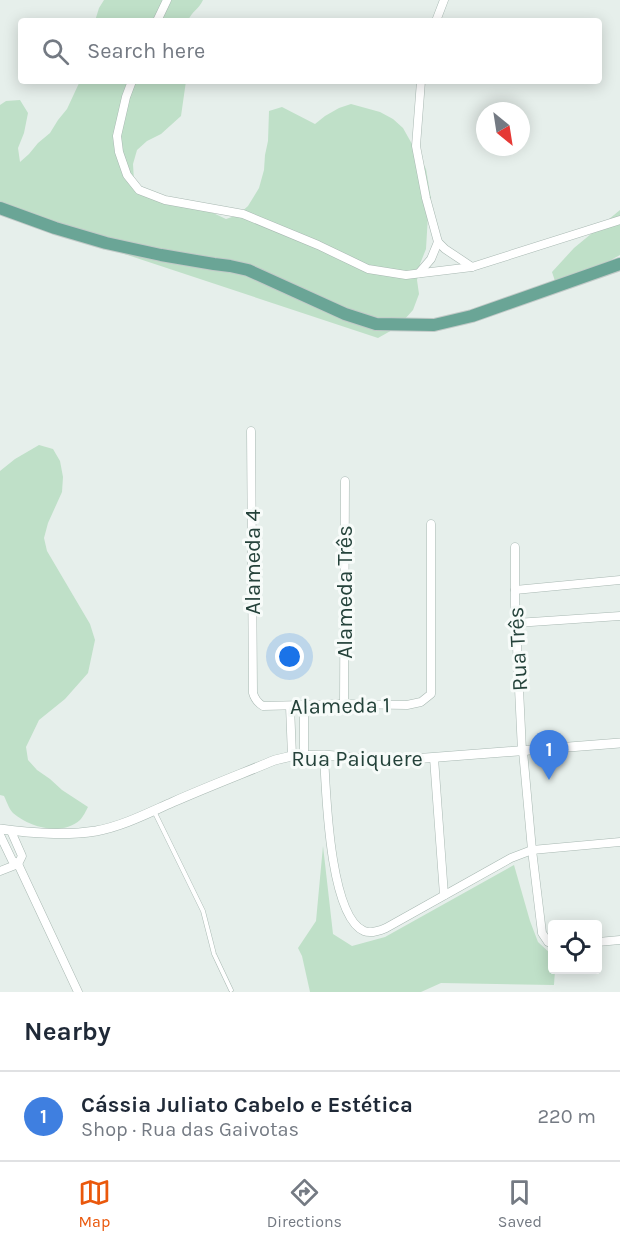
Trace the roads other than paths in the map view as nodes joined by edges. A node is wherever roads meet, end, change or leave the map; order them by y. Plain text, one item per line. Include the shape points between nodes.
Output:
1 (167, 0) edge
2 (444, 0) edge
3 (158, 18) edge
4 (437, 18) edge
5 (131, 84) edge
6 (421, 84) edge
7 (0, 208) edge
8 (620, 220) edge
9 (438, 242) junction
10 (620, 264) edge
11 (472, 267) junction
12 (419, 273) junction
13 (251, 431) dead end
14 (345, 481) dead end
15 (431, 524) dead end
16 (515, 547) dead end
17 (620, 580) edge
18 (515, 590) junction
19 (620, 616) edge
20 (516, 623) junction
21 (253, 693) joint
22 (344, 704) junction
23 (304, 705) junction
24 (290, 706) junction
25 (620, 743) edge
26 (522, 751) junction
27 (324, 755) junction
28 (292, 756) junction
29 (304, 756) junction
30 (434, 758) junction
31 (154, 811) junction
32 (0, 829) edge
33 (11, 831) junction
34 (0, 835) edge
35 (620, 842) edge
36 (532, 850) junction
37 (18, 864) junction
38 (0, 871) edge
39 (444, 895) junction
40 (620, 940) edge
41 (548, 942) edge
42 (602, 942) edge
43 (231, 990) dead end
44 (78, 992) edge

1 - 3 street
2 - 4 street
5 - 12 street via 117,136 127,175 139,190 165,200 243,214 368,269 406,275
6 - 9 street via 416,146
7 - 10 main road via 106,243 248,270 376,324 434,325 472,316
8 - 11 street
9 - 11 street
9 - 12 street
11 - 12 street
13 - 21 street, Alameda 4
14 - 22 street, Alameda Três
15 - 22 street, Alameda 1 via 431,694 421,702 406,705
16 - 18 street, Rua Três
17 - 18 street
18 - 20 street, Rua Três
19 - 20 street
20 - 26 street, Rua Três
21 - 24 street, Alameda 1 via 263,706
22 - 23 street, Alameda 1
23 - 24 street, Alameda 1
23 - 29 street
24 - 28 street
25 - 26 street, Rua Paiquere
26 - 30 street, Rua Paiquere
26 - 36 street, Rua Três
27 - 29 street, Rua Paiquere
27 - 30 street, Rua Paiquere via 387,761
27 - 39 street via 334,870 348,916 358,927 372,932
28 - 29 street, Rua Paiquere
28 - 31 street, Rua Paiquere
30 - 39 street
31 - 33 street, Rua Paiquere via 96,831
31 - 43 lane via 203,911 214,954
32 - 33 street, Rua Paiquere
33 - 37 street via 22,856
34 - 37 street
35 - 36 street
36 - 39 street
36 - 41 street, Rua Três via 542,933
37 - 38 street
37 - 44 street
40 - 42 street

